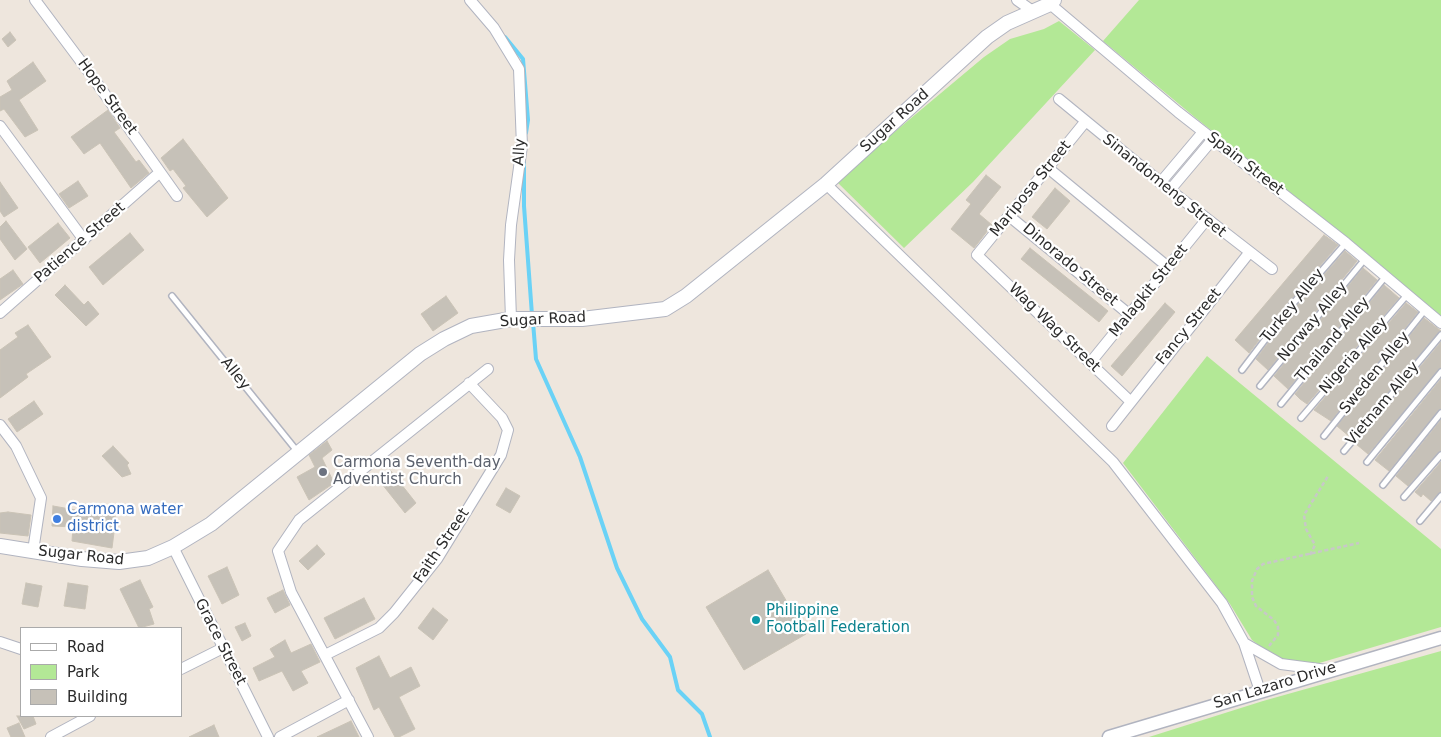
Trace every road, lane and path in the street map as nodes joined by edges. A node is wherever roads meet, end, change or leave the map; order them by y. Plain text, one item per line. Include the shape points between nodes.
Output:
1 (35, 0) edge
2 (470, 0) edge
3 (1017, 0) edge
4 (1052, 2) edge
5 (1034, 12) junction
6 (1059, 99) dead end
7 (1085, 122) junction
8 (0, 126) edge
9 (1204, 132) junction
10 (1214, 139) junction
11 (1194, 143) junction
12 (1203, 151) junction
13 (1180, 160) junction
14 (1048, 168) junction
15 (1189, 168) junction
16 (159, 173) junction
17 (1160, 183) junction
18 (826, 184) junction
19 (1170, 190) junction
20 (177, 196) dead end
21 (1010, 216) junction
22 (1207, 219) junction
23 (84, 240) junction
24 (1346, 243) junction
25 (1249, 253) junction
26 (977, 255) joint
27 (1365, 259) junction
28 (1168, 267) junction
29 (1272, 269) dead end
30 (1386, 276) junction
31 (1407, 294) junction
32 (172, 296) dead end
33 (1, 309) edge
34 (1425, 310) junction
35 (1130, 315) junction
36 (511, 319) junction
37 (1441, 323) edge
38 (1441, 335) edge
39 (1090, 363) junction
40 (488, 369) dead end
41 (1242, 370) dead end
42 (1441, 372) edge
43 (469, 383) junction
44 (1260, 386) dead end
45 (1130, 401) junction
46 (1281, 404) dead end
47 (1441, 413) edge
48 (1301, 418) dead end
49 (0, 425) edge
50 (1112, 426) dead end
51 (1324, 436) dead end
52 (1344, 451) dead end
53 (298, 453) junction
54 (1441, 455) edge
55 (1367, 462) dead end
56 (1328, 476) dead end
57 (1383, 485) dead end
58 (1441, 496) edge
59 (1404, 497) dead end
60 (1420, 521) dead end
61 (1359, 543) dead end
62 (0, 546) edge
63 (173, 547) junction
64 (33, 551) junction
65 (1310, 555) junction
66 (1441, 638) edge
67 (0, 642) edge
68 (1244, 643) junction
69 (224, 648) junction
70 (20, 649) edge
71 (1256, 651) junction
72 (325, 655) junction
73 (182, 669) edge
74 (1327, 670) junction
75 (1260, 691) junction
76 (349, 700) junction
77 (88, 717) edge
78 (51, 737) edge
79 (268, 737) edge
80 (280, 737) edge
81 (368, 737) edge
82 (1109, 737) edge

1 - 16 street, Hope Street
2 - 36 street, Ally via 494,28 519,69 522,146 511,225
3 - 5 street
4 - 5 main road, Sugar Road
4 - 9 street, Spain Street
5 - 18 main road, Sugar Road via 987,37
6 - 7 street, Sinandomeng Street
7 - 14 street, Mariposa Street
7 - 17 street, Sinandomeng Street
8 - 23 street
9 - 10 street, Spain Street
9 - 11 street
10 - 12 street
10 - 24 street, Spain Street
11 - 12 street
11 - 13 street
12 - 15 street
13 - 15 street
13 - 17 street
14 - 21 street, Mariposa Street
14 - 28 street
15 - 19 street
16 - 20 street, Hope Street
16 - 23 street, Patience Street
17 - 19 street, Sinandomeng Street
18 - 36 main road, Sugar Road via 666,309 557,319
18 - 68 street via 1113,462 1222,603
19 - 22 street, Sinandomeng Street
21 - 26 street, Mariposa Street
21 - 35 street, Dinorado Street
22 - 25 street, Sinandomeng Street
22 - 28 street, Malagkit Street
23 - 33 street, Patience Street
24 - 27 street, Spain Street
24 - 41 lane, Turkey Alley via 1290,307
25 - 29 street, Sinandomeng Street
25 - 45 street, Fancy Street
26 - 39 street, Wag Wag Street
27 - 30 street, Spain Street
27 - 44 lane, Norway Alley
28 - 35 street, Malagkit Street
30 - 31 street, Spain Street
30 - 46 lane, Thailand Alley
31 - 34 street, Spain Street
31 - 48 lane, Nigeria Alley
32 - 53 lane, Alley
34 - 37 street, Spain Street
34 - 51 lane, Sweden Alley
35 - 39 street, Malagkit Street
36 - 53 main road, Sugar Road via 471,326 420,354
38 - 52 lane, Vietnam Alley
39 - 45 street, Wag Wag Street
40 - 43 street
42 - 55 lane
43 - 72 street, Faith Street via 502,418 508,430 501,455 436,559 394,613 379,628
43 - 72 street via 299,520 278,551 291,592
45 - 50 street, Fancy Street
47 - 57 lane
49 - 64 street via 16,446 42,498
53 - 63 main road, Sugar Road via 211,524
54 - 59 lane
56 - 65 path via 1304,515 1306,528 1315,545
58 - 60 lane
61 - 65 path
62 - 64 main road, Sugar Road
63 - 64 main road, Sugar Road via 133,562 82,559
63 - 69 street, Grace Street
65 - 71 path via 1263,564 1257,569 1252,582 1252,597 1256,606 1274,620 1278,635 1266,648
66 - 74 street, San Lazaro Drive
67 - 70 street
68 - 71 street
68 - 75 street
69 - 73 street
69 - 79 street, Grace Street
71 - 74 street via 1281,664
72 - 76 street
74 - 75 street, San Lazaro Drive
75 - 82 street, San Lazaro Drive
76 - 80 street
76 - 81 street
77 - 78 street

